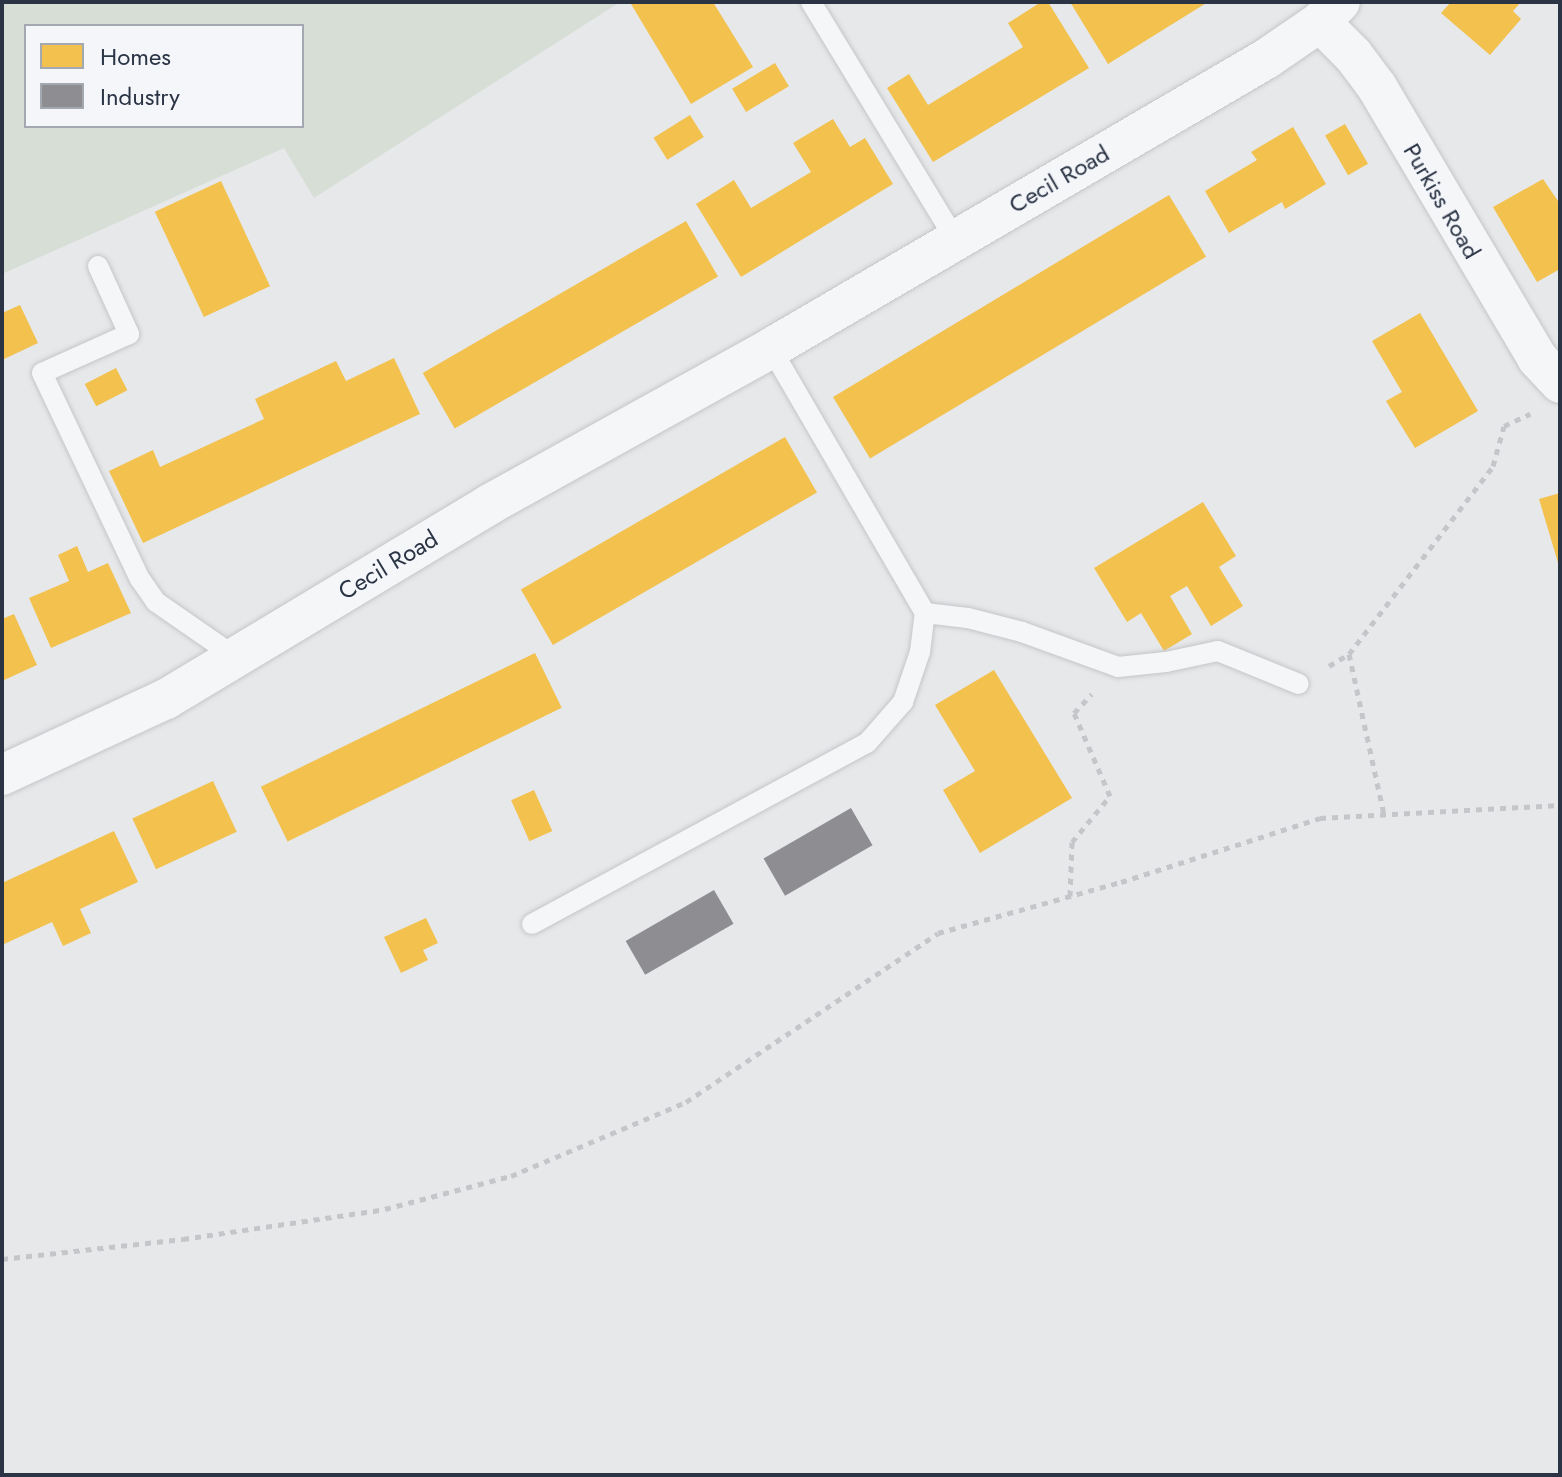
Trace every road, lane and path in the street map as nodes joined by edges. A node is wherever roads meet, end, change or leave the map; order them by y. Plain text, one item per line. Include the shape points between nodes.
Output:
1 (811, 2) edge
2 (1330, 12) edge
3 (955, 239) junction
4 (98, 266) dead end
5 (771, 348) junction
6 (1560, 383) edge
7 (1532, 413) dead end
8 (925, 613) junction
9 (1349, 654) junction
10 (234, 656) junction
11 (1118, 667) junction
12 (1299, 684) joint
13 (2, 775) edge
14 (1560, 805) edge
15 (1384, 814) junction
16 (1070, 896) junction
17 (532, 924) dead end
18 (2, 1259) edge

1 - 3 lane
2 - 3 street, Cecil Road via 1266,59
2 - 6 street, Purkiss Road via 1537,358
3 - 5 street, Cecil Road
4 - 10 lane via 129,334 42,373 140,579 156,602
5 - 8 lane
5 - 10 street, Cecil Road via 490,504
7 - 9 path via 1504,426 1493,466
8 - 11 lane via 1022,632
8 - 17 lane via 920,652 903,702 867,743
9 - 12 path
9 - 15 path
10 - 13 street, Cecil Road via 166,699
11 - 12 lane via 1218,651
11 - 16 path via 1074,713 1110,796 1072,842
14 - 15 path
15 - 16 path via 1320,818
16 - 18 path via 938,933 686,1102 511,1176 385,1209

